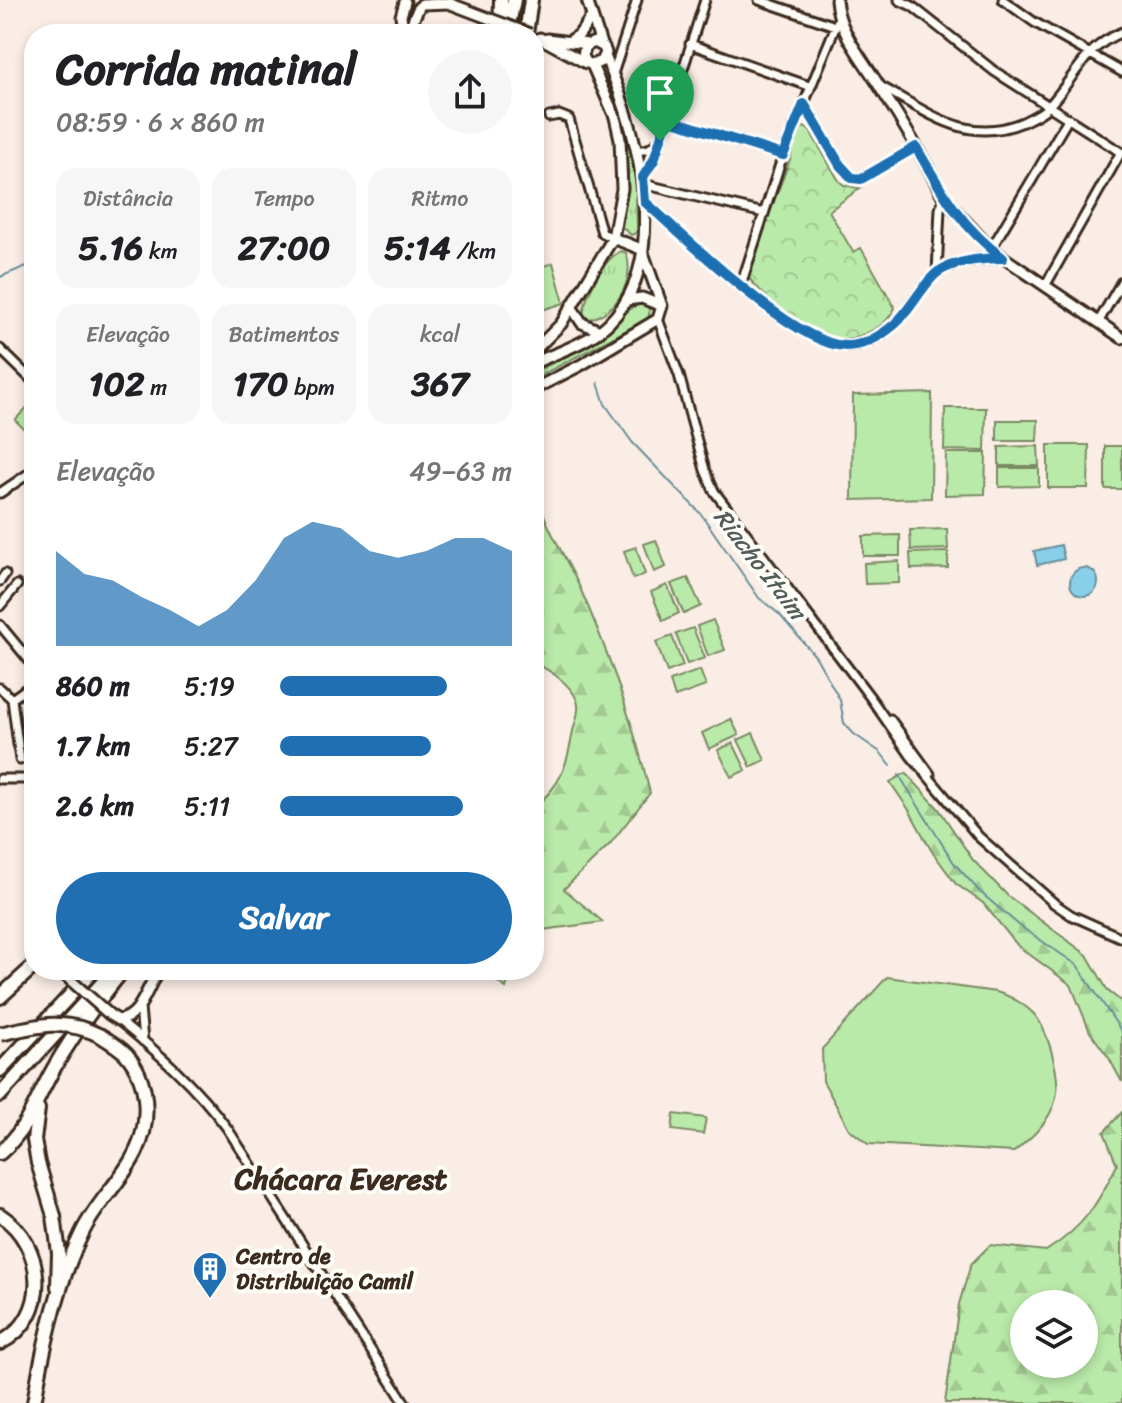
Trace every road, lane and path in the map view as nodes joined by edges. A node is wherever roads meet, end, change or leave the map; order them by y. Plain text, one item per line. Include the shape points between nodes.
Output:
1 (501, 0) edge
2 (514, 0) edge
3 (531, 0) edge
4 (587, 0) edge
5 (637, 0) edge
6 (705, 0) edge
7 (759, 0) edge
8 (836, 0) edge
9 (899, 0) edge
10 (1003, 0) edge
11 (405, 1) edge
12 (448, 2) edge
13 (422, 4) edge
14 (591, 16) junction
15 (837, 22) junction
16 (403, 24) edge
17 (411, 24) edge
18 (500, 24) edge
19 (504, 24) edge
20 (509, 24) edge
21 (533, 24) edge
22 (1122, 32) edge
23 (544, 38) edge
24 (544, 41) edge
25 (568, 42) junction
26 (588, 43) junction
27 (690, 44) junction
28 (621, 48) junction
29 (604, 51) junction
30 (1090, 51) junction
31 (576, 59) junction
32 (590, 64) junction
33 (1122, 72) edge
34 (613, 74) junction
35 (602, 86) junction
36 (809, 86) junction
37 (880, 86) junction
38 (804, 104) junction
39 (1048, 108) junction
40 (549, 117) dead end
41 (667, 119) junction
42 (1068, 119) junction
43 (660, 141) junction
44 (916, 147) junction
45 (636, 151) junction
46 (1121, 152) edge
47 (783, 155) junction
48 (643, 180) junction
49 (944, 198) junction
50 (645, 202) junction
51 (764, 213) junction
52 (613, 238) junction
53 (641, 249) junction
54 (991, 249) junction
55 (1003, 258) junction
56 (937, 273) junction
57 (1122, 281) edge
58 (741, 285) junction
59 (1045, 286) junction
60 (627, 300) junction
61 (662, 306) junction
62 (572, 308) junction
63 (658, 319) junction
64 (1099, 321) junction
65 (600, 331) junction
66 (1122, 338) edge
67 (544, 342) edge
68 (0, 349) edge
69 (544, 358) edge
70 (24, 372) edge
71 (544, 384) edge
72 (24, 478) edge
73 (0, 493) edge
74 (17, 585) dead end
75 (0, 606) edge
76 (0, 625) edge
77 (24, 655) edge
78 (0, 688) edge
79 (24, 690) edge
80 (12, 699) junction
81 (20, 760) dead end
82 (0, 779) edge
83 (24, 779) edge
84 (1122, 938) edge
85 (24, 975) edge
86 (70, 980) edge
87 (85, 980) edge
88 (106, 980) edge
89 (115, 980) edge
90 (152, 980) edge
91 (0, 997) edge
92 (140, 1007) junction
93 (114, 1018) junction
94 (0, 1034) edge
95 (143, 1041) junction
96 (0, 1070) edge
97 (0, 1095) edge
98 (38, 1102) junction
99 (0, 1153) edge
100 (0, 1215) edge
101 (57, 1302) junction
102 (0, 1343) edge
103 (34, 1403) edge
104 (405, 1403) edge

1 - 18 highway
2 - 20 highway
3 - 21 highway
4 - 14 main road
5 - 28 street
6 - 27 street
7 - 15 street
8 - 15 main road
9 - 39 street
10 - 30 street
11 - 13 main road via 409,7
11 - 16 main road
12 - 13 main road
12 - 19 main road, bridge
13 - 17 main road
14 - 25 main road
14 - 26 main road
14 - 29 main road
15 - 36 street
15 - 37 main road
22 - 30 street
23 - 25 main road
24 - 31 main road
25 - 26 main road
26 - 29 main road via 595,42
26 - 32 main road via 582,53
27 - 36 street
27 - 41 street
28 - 29 street
28 - 34 street
29 - 32 main road via 600,63
29 - 34 main road
30 - 33 street
30 - 39 street
31 - 32 main road
31 - 35 main road
32 - 35 main road
34 - 45 main road
35 - 52 main road via 615,117 623,167
36 - 38 street
37 - 39 street via 948,123 980,132 1009,128
37 - 44 main road
38 - 44 street via 852,178 861,179
38 - 47 street
39 - 42 street
40 - 52 street via 569,119 602,233
41 - 43 street
41 - 47 street
42 - 46 street
42 - 54 street
43 - 45 street
43 - 48 street
44 - 49 main road
45 - 48 main road
46 - 59 street
47 - 51 street
48 - 50 main road
48 - 51 street
49 - 54 main road
49 - 56 street
50 - 53 main road
50 - 58 street
51 - 58 street
52 - 53 main road
52 - 62 main road
53 - 60 main road
53 - 61 main road
54 - 55 main road
55 - 56 street via 967,262
55 - 59 main road
56 - 58 street via 876,339 844,346 803,332
57 - 64 street
59 - 64 main road
60 - 61 main road via 638,297
60 - 65 main road
61 - 63 main road
62 - 65 main road via 582,323
62 - 67 main road
63 - 71 main road
63 - 84 street via 714,491 979,837 1055,904
64 - 66 main road
65 - 69 main road
68 - 70 street
72 - 73 street
74 - 75 street
76 - 77 street
78 - 80 street
79 - 80 street
80 - 81 street
82 - 83 street
85 - 91 highway
86 - 93 main road, bridge
87 - 96 highway
88 - 97 highway
89 - 98 highway via 84,1019
90 - 92 main road
92 - 93 main road via 130,1018
92 - 95 street
93 - 95 street
94 - 101 highway, bridge via 36,1025 83,1027 126,1054 146,1098 137,1151 81,1234
95 - 104 street via 202,1095 227,1128
98 - 99 highway via 22,1131
98 - 101 highway via 34,1140 54,1216
100 - 102 highway via 23,1235 34,1255 36,1274 29,1312
101 - 103 highway

